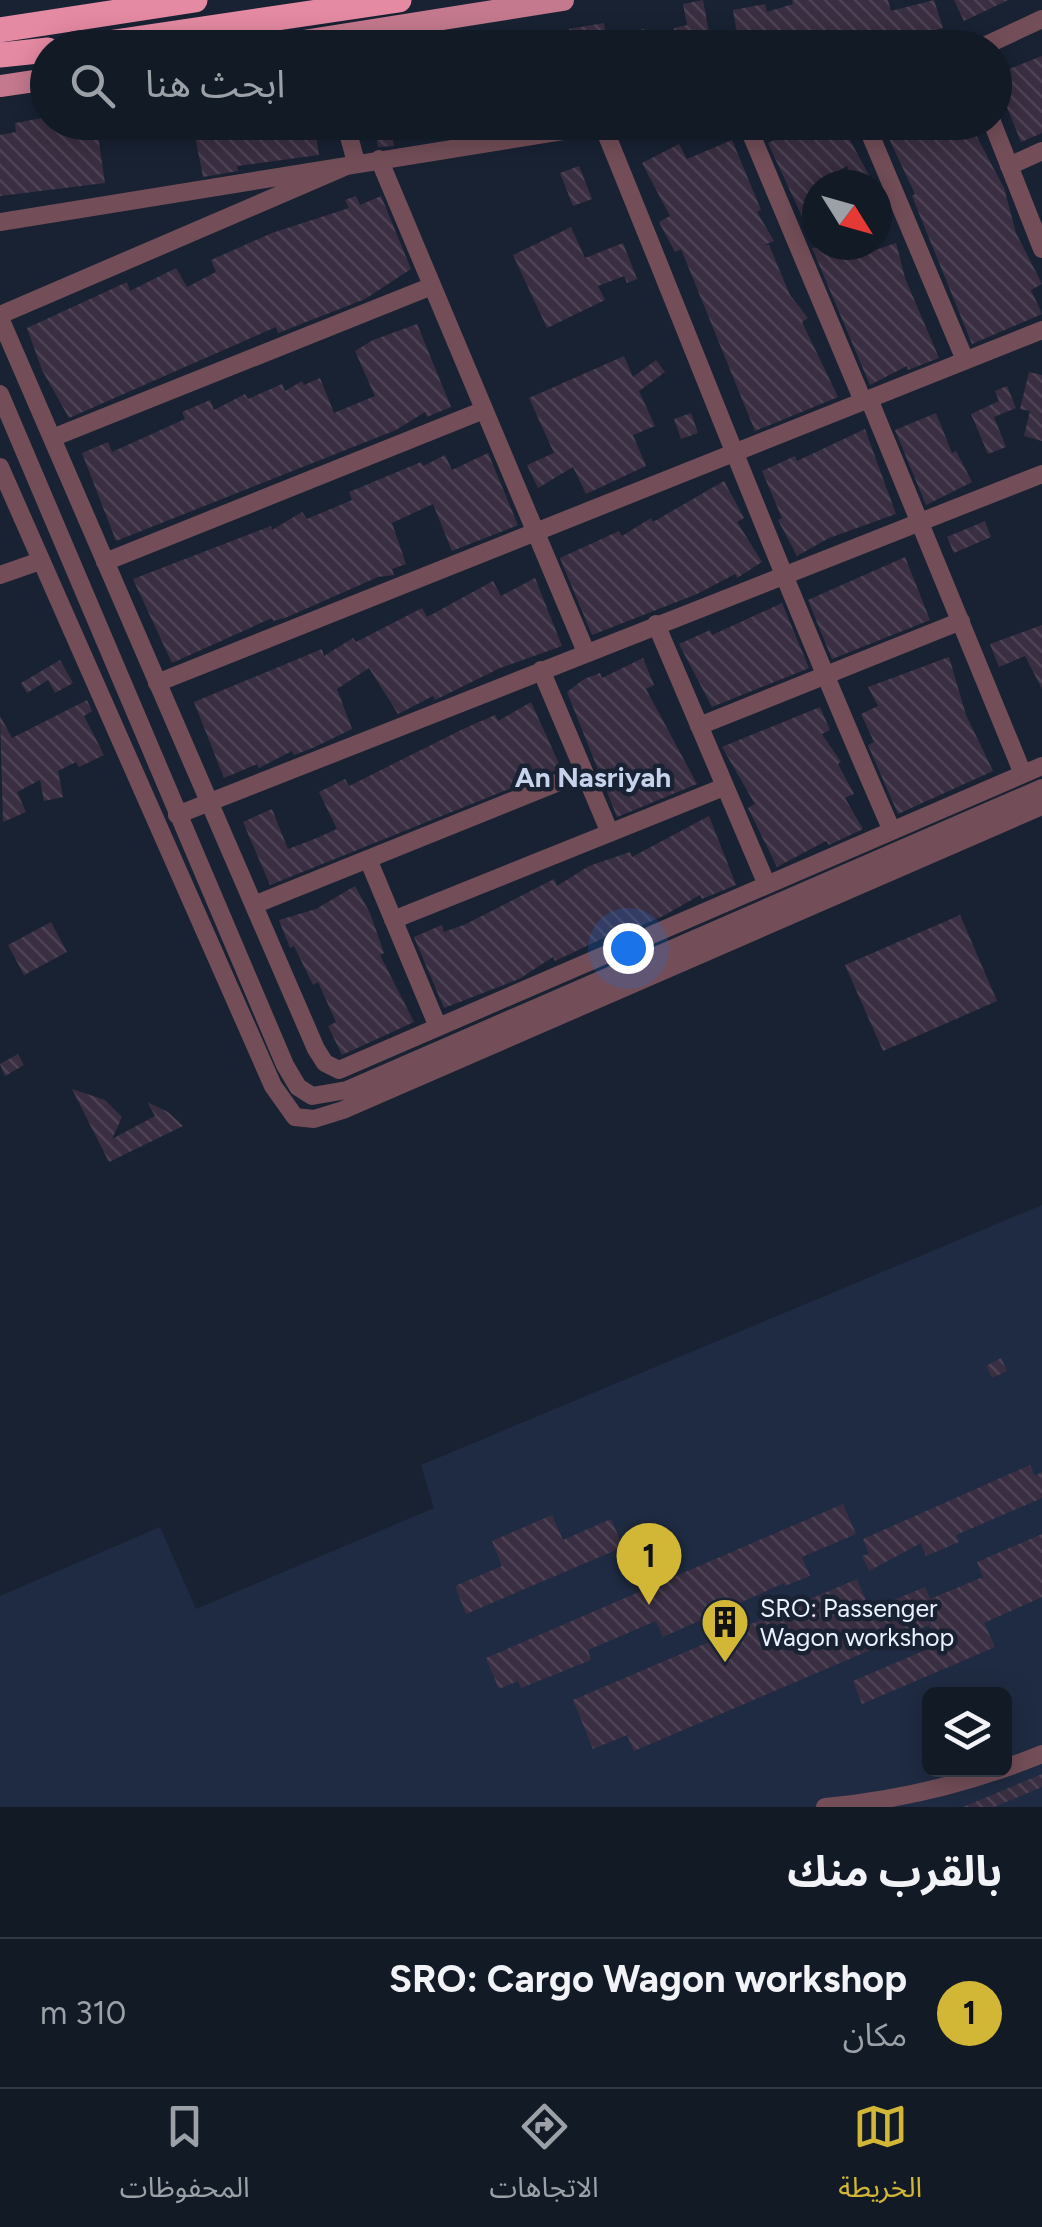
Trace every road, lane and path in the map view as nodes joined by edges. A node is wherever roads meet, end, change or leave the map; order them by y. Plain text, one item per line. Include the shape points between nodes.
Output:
1 (194, 0) edge
2 (398, 0) edge
3 (564, 0) edge
4 (1042, 19) edge
5 (0, 30) edge
6 (196, 30) edge
7 (397, 30) edge
8 (1012, 33) edge
9 (30, 52) edge
10 (0, 56) edge
11 (30, 82) edge
12 (0, 86) edge
13 (350, 140) edge
14 (505, 140) edge
15 (617, 140) edge
16 (754, 140) edge
17 (873, 140) edge
18 (999, 140) edge
19 (1042, 151) edge
20 (379, 159) junction
21 (356, 162) junction
22 (1009, 166) junction
23 (0, 222) edge
24 (1042, 249) edge
25 (432, 286) junction
26 (0, 316) edge
27 (1042, 330) edge
28 (965, 360) junction
29 (0, 394) edge
30 (866, 400) junction
31 (484, 410) junction
32 (52, 438) junction
33 (737, 452) junction
34 (0, 467) edge
35 (1042, 474) edge
36 (920, 519) junction
37 (535, 532) junction
38 (40, 561) junction
39 (105, 562) junction
40 (787, 572) junction
41 (0, 574) edge
42 (961, 622) junction
43 (656, 624) junction
44 (586, 652) junction
45 (541, 670) junction
46 (824, 676) junction
47 (158, 683) junction
48 (699, 726) junction
49 (1042, 766) edge
50 (584, 772) junction
51 (1022, 774) junction
52 (724, 787) junction
53 (1042, 788) edge
54 (210, 803) junction
55 (1042, 806) edge
56 (177, 815) junction
57 (892, 831) junction
58 (610, 833) junction
59 (368, 859) junction
60 (767, 885) junction
61 (254, 905) junction
62 (393, 920) junction
63 (438, 1027) junction
64 (1042, 1754) edge
65 (980, 1780) junction
66 (825, 1807) edge
67 (904, 1807) edge

1 - 5 highway
2 - 6 highway
3 - 7 main road
4 - 8 street
9 - 10 highway
11 - 12 main road
13 - 21 street
14 - 20 street
15 - 33 street
16 - 30 street
17 - 28 street
18 - 22 street
19 - 22 street
20 - 21 street
20 - 25 street
21 - 23 street
21 - 26 street
22 - 24 street
25 - 31 street
25 - 32 street
26 - 32 street
27 - 28 street
28 - 30 street
29 - 56 street
30 - 33 street
30 - 36 street
31 - 37 street
31 - 39 street
32 - 39 street
33 - 37 street
33 - 40 street
34 - 38 street
35 - 36 street
36 - 40 street
36 - 42 street
37 - 44 street
37 - 47 street
38 - 41 street
38 - 55 street via 273,1086 303,1119 343,1110
39 - 47 street
40 - 43 street
40 - 46 street
42 - 46 street
42 - 51 street
43 - 44 street
43 - 48 street
44 - 45 street
45 - 50 street
45 - 54 street
46 - 48 street
46 - 57 street
47 - 54 street
48 - 52 street
49 - 51 street
50 - 58 street
50 - 59 street
51 - 57 street
52 - 58 street
52 - 60 street
53 - 56 street via 321,1096 290,1077
54 - 56 street
54 - 61 street
57 - 60 street
58 - 62 street
59 - 61 street
59 - 62 street
60 - 63 street
61 - 63 street via 325,1064 339,1070
62 - 63 street
64 - 65 street
65 - 66 street
65 - 67 street

